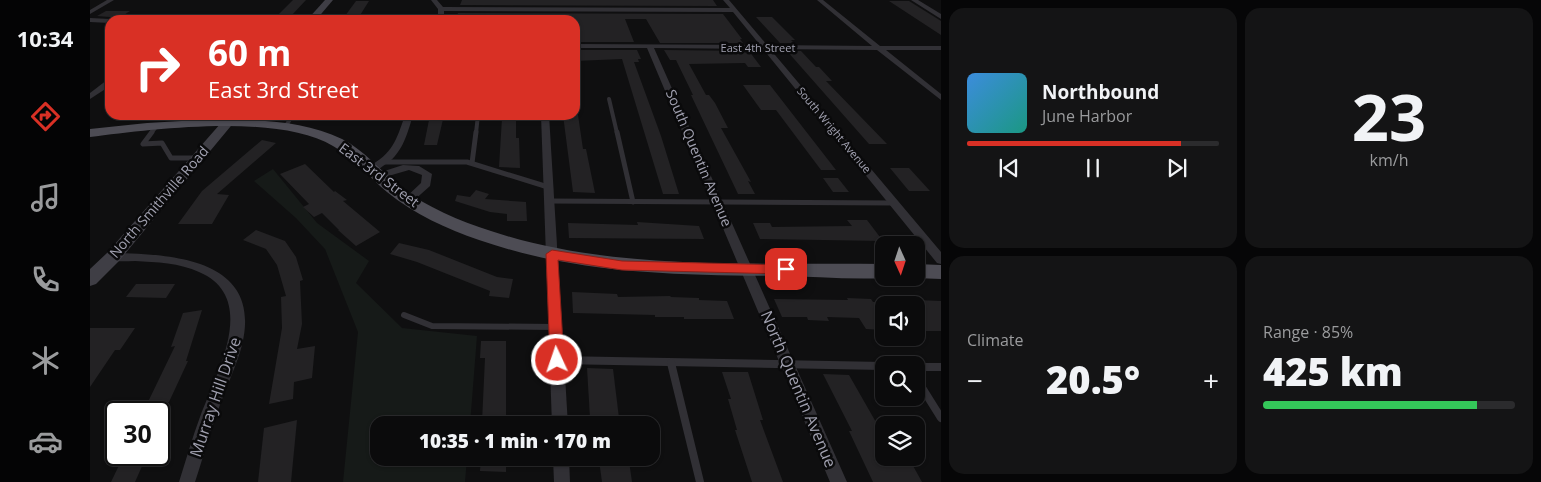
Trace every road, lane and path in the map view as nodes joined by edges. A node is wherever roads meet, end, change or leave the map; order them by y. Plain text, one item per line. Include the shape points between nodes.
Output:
1 (111, 0) edge
2 (328, 0) edge
3 (434, 0) edge
4 (726, 0) edge
5 (820, 0) edge
6 (914, 0) edge
7 (441, 9) junction
8 (734, 10) junction
9 (90, 12) edge
10 (315, 15) edge
11 (441, 15) edge
12 (941, 16) edge
13 (90, 20) edge
14 (105, 21) edge
15 (580, 46) edge
16 (650, 47) junction
17 (767, 48) junction
18 (880, 48) junction
19 (941, 48) edge
20 (105, 86) edge
21 (90, 97) edge
22 (941, 98) edge
23 (609, 99) dead end
24 (221, 120) edge
25 (229, 120) edge
26 (260, 120) edge
27 (407, 120) edge
28 (477, 120) edge
29 (545, 120) edge
30 (289, 121) edge
31 (156, 127) junction
32 (90, 133) edge
33 (197, 158) junction
34 (472, 163) junction
35 (378, 169) junction
36 (548, 188) junction
37 (408, 200) junction
38 (548, 201) junction
39 (633, 202) junction
40 (718, 203) junction
41 (894, 203) junction
42 (552, 254) junction
43 (113, 257) junction
44 (941, 260) edge
45 (747, 269) junction
46 (875, 271) edge
47 (925, 271) edge
48 (941, 272) edge
49 (90, 279) edge
50 (404, 315) dead end
51 (555, 328) junction
52 (557, 360) junction
53 (671, 363) junction
54 (788, 365) junction
55 (875, 366) edge
56 (925, 367) edge
57 (941, 367) edge
58 (925, 392) edge
59 (560, 416) edge
60 (941, 418) edge
61 (561, 466) edge
62 (187, 482) edge
63 (562, 482) edge
64 (700, 482) edge
65 (839, 482) edge

1 - 9 street
2 - 10 main road
3 - 7 street
4 - 8 street, South Wright Avenue
5 - 18 street
6 - 12 street
7 - 8 street
7 - 11 street
8 - 17 street, South Wright Avenue
13 - 14 street
15 - 16 street, East 4th Street
16 - 17 street, East 4th Street
16 - 40 street, South Quentin Avenue
17 - 18 street, East 4th Street
17 - 41 street, South Wright Avenue
18 - 19 street, East 4th Street
18 - 22 street
20 - 21 street
23 - 39 lane
24 - 31 main road, East 3rd Street
25 - 33 main road, North Smithville Road
26 - 30 main road, East 3rd Street
27 - 35 street via 397,151
28 - 34 lane
29 - 36 street
30 - 35 main road, East 3rd Street via 336,142
31 - 32 main road, East 3rd Street
31 - 33 lane via 143,144 162,143 171,158
33 - 43 main road, North Smithville Road
34 - 35 lane
34 - 36 lane
35 - 37 main road, East 3rd Street
35 - 37 street via 410,167 427,174 426,184
36 - 38 street
37 - 42 main road, East 3rd Street via 486,236
38 - 39 lane
38 - 42 street
39 - 40 lane
40 - 41 lane
40 - 45 street, South Quentin Avenue
41 - 44 street, South Wright Avenue
42 - 45 main road, East 3rd Street via 622,265
42 - 51 street
43 - 49 main road, North Smithville Road
43 - 62 street, Murray Hill Drive via 192,263 219,276 235,299 239,314 235,344
45 - 46 main road, East 3rd Street
45 - 54 street, North Quentin Avenue
47 - 48 main road
50 - 51 lane via 432,326
51 - 52 street
52 - 53 lane
52 - 59 street
53 - 54 lane
53 - 64 lane
54 - 55 lane
54 - 65 street, North Quentin Avenue
56 - 57 lane
58 - 60 lane
61 - 63 street

